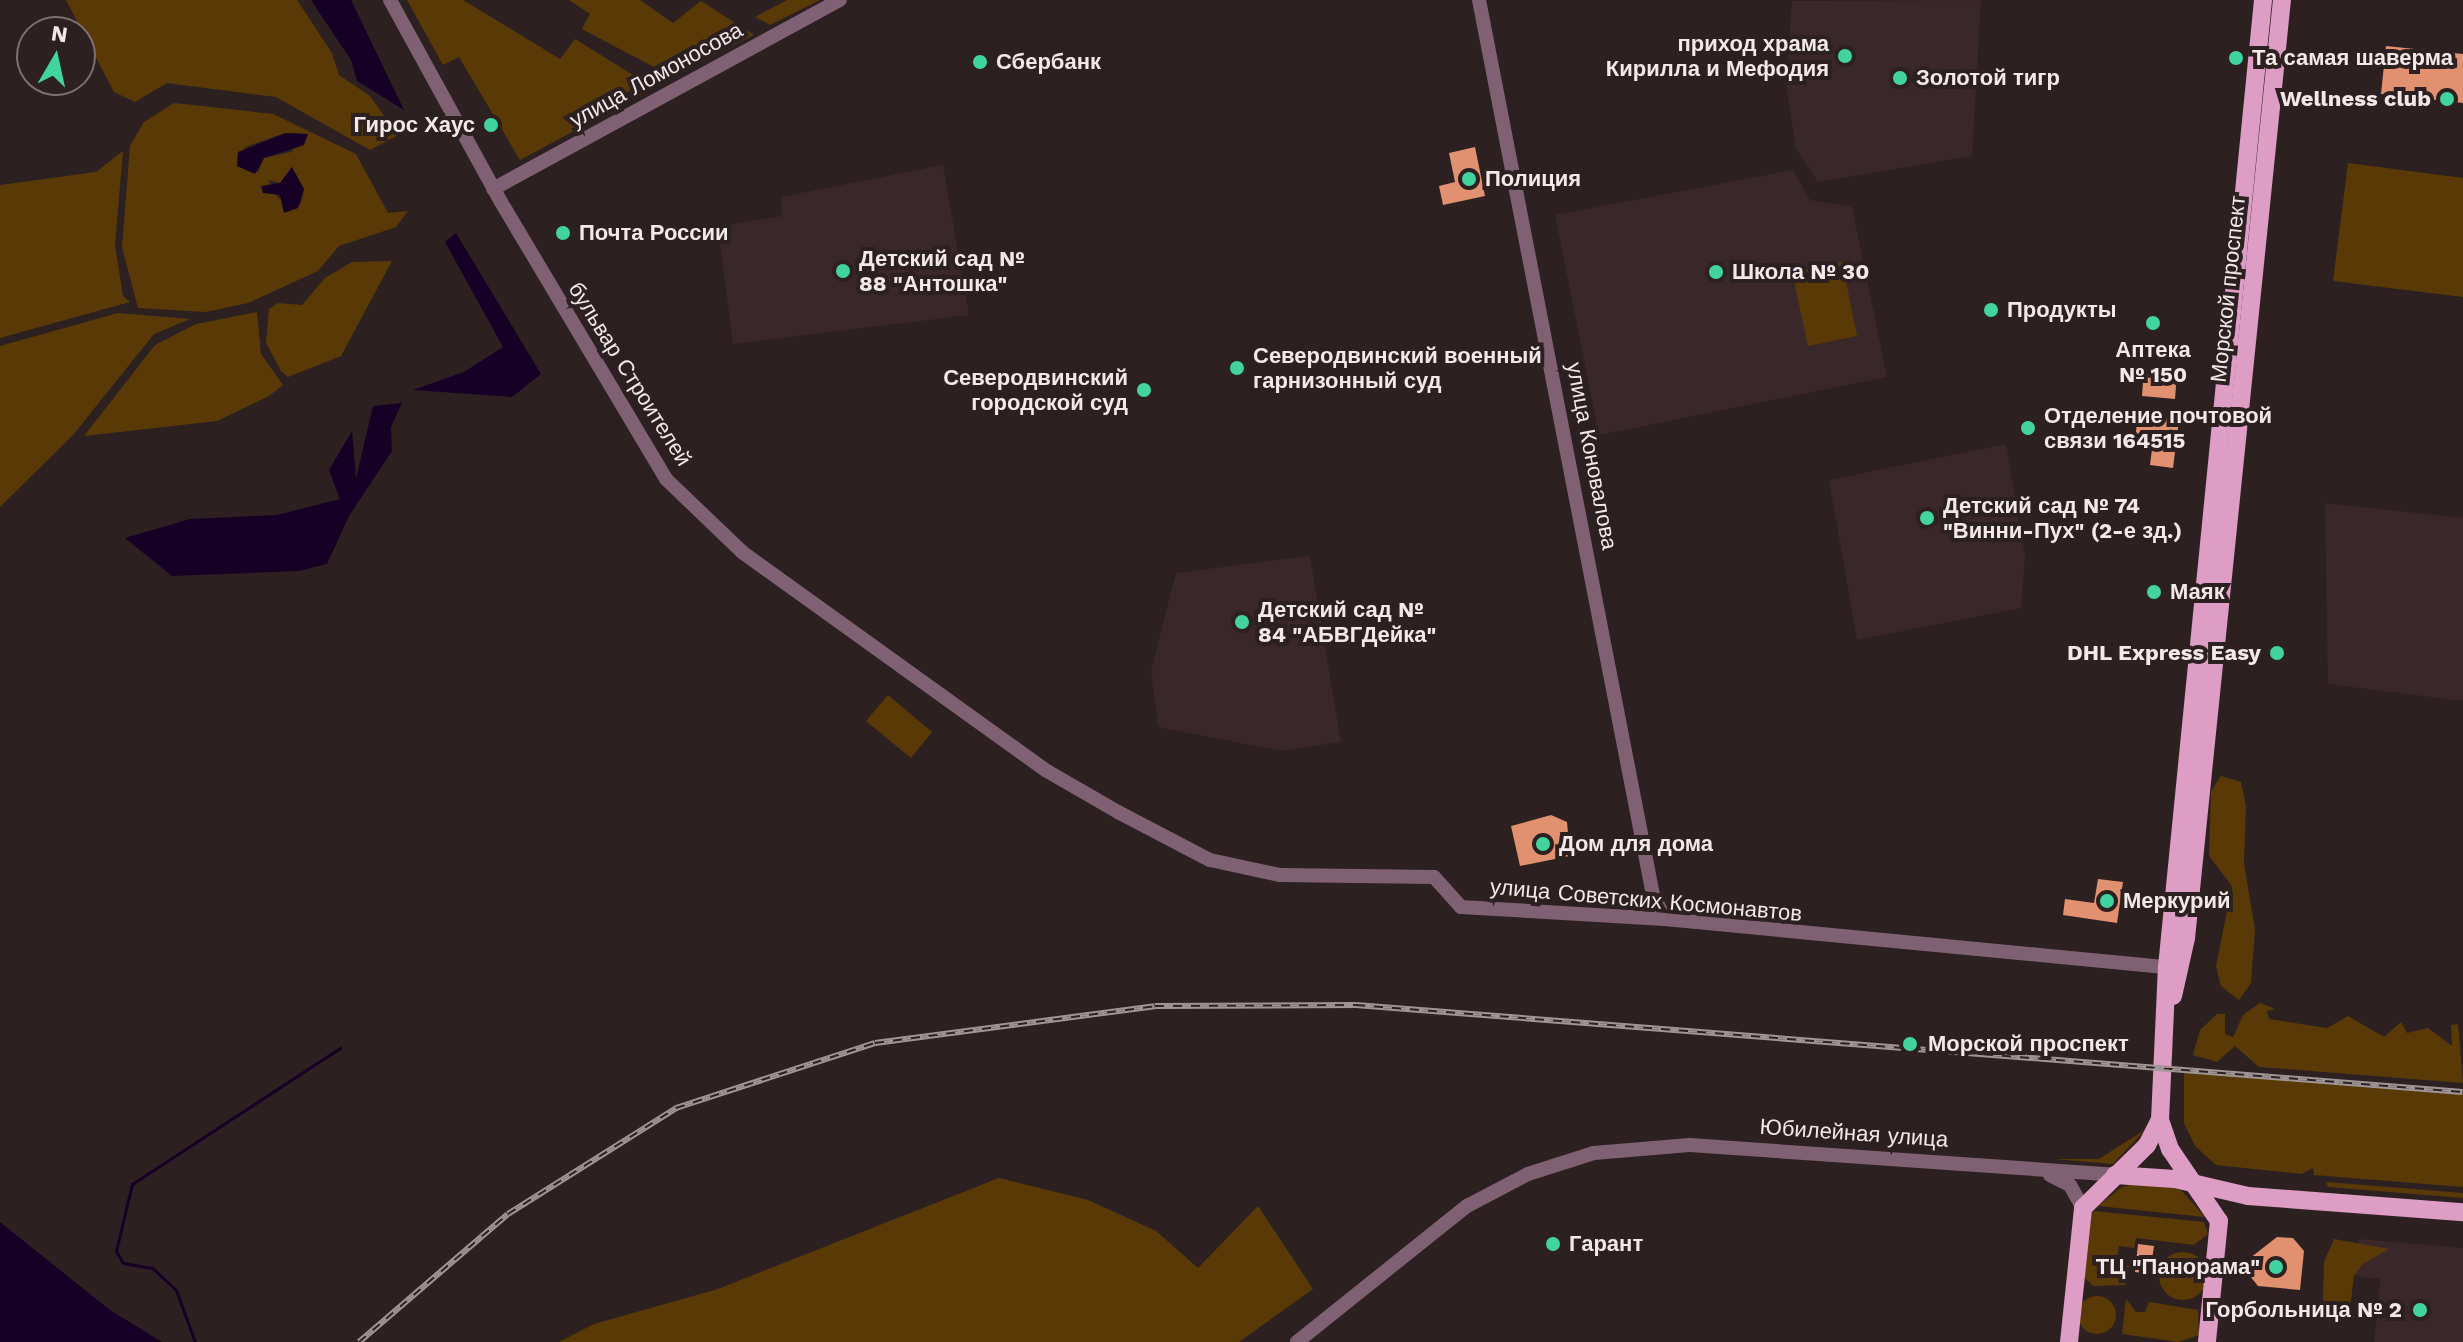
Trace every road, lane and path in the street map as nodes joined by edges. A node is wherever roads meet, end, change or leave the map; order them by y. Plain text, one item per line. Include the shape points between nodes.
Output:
1 (390, 0) edge
2 (840, 0) edge
3 (1479, 0) edge
4 (2263, 0) edge
5 (2282, 0) edge
6 (493, 189) junction
7 (2241, 315) junction
8 (1047, 771) joint
9 (1665, 919) junction
10 (2174, 968) junction
11 (2160, 1120) junction
12 (2046, 1173) junction
13 (2115, 1175) junction
14 (2199, 1187) junction
15 (2248, 1196) junction
16 (2083, 1208) junction
17 (2463, 1212) edge
18 (2219, 1221) junction
19 (1297, 1342) edge
20 (2069, 1342) edge
21 (2207, 1342) edge

1 - 6 street, бульвар Строителей
2 - 6 street, улица Ломоносова
3 - 9 street, улица Коновалова via 1653,895
4 - 7 main road, Морской проспект
5 - 7 main road, Морской проспект
6 - 8 street, бульвар Строителей via 666,479 742,552
7 - 10 main road, Морской проспект
8 - 9 street, улица Советских Космонавтов via 1210,860 1280,875 1419,873 1434,877 1461,907
9 - 10 street, улица Советских Космонавтов
10 - 11 main road, Морской проспект
11 - 13 main road, Морской проспект via 2147,1145
11 - 14 main road, Морской проспект via 2170,1149
12 - 13 street, Юбилейная улица
12 - 16 street via 2070,1185
12 - 19 street, Юбилейная улица via 1690,1145 1594,1153 1528,1174 1467,1206
13 - 14 main road, Юбилейная улица
13 - 16 main road, Морской проспект
14 - 15 main road, Юбилейная улица
14 - 18 main road, Морской проспект
15 - 17 main road, Юбилейная улица
15 - 18 main road
16 - 20 main road
18 - 21 main road

